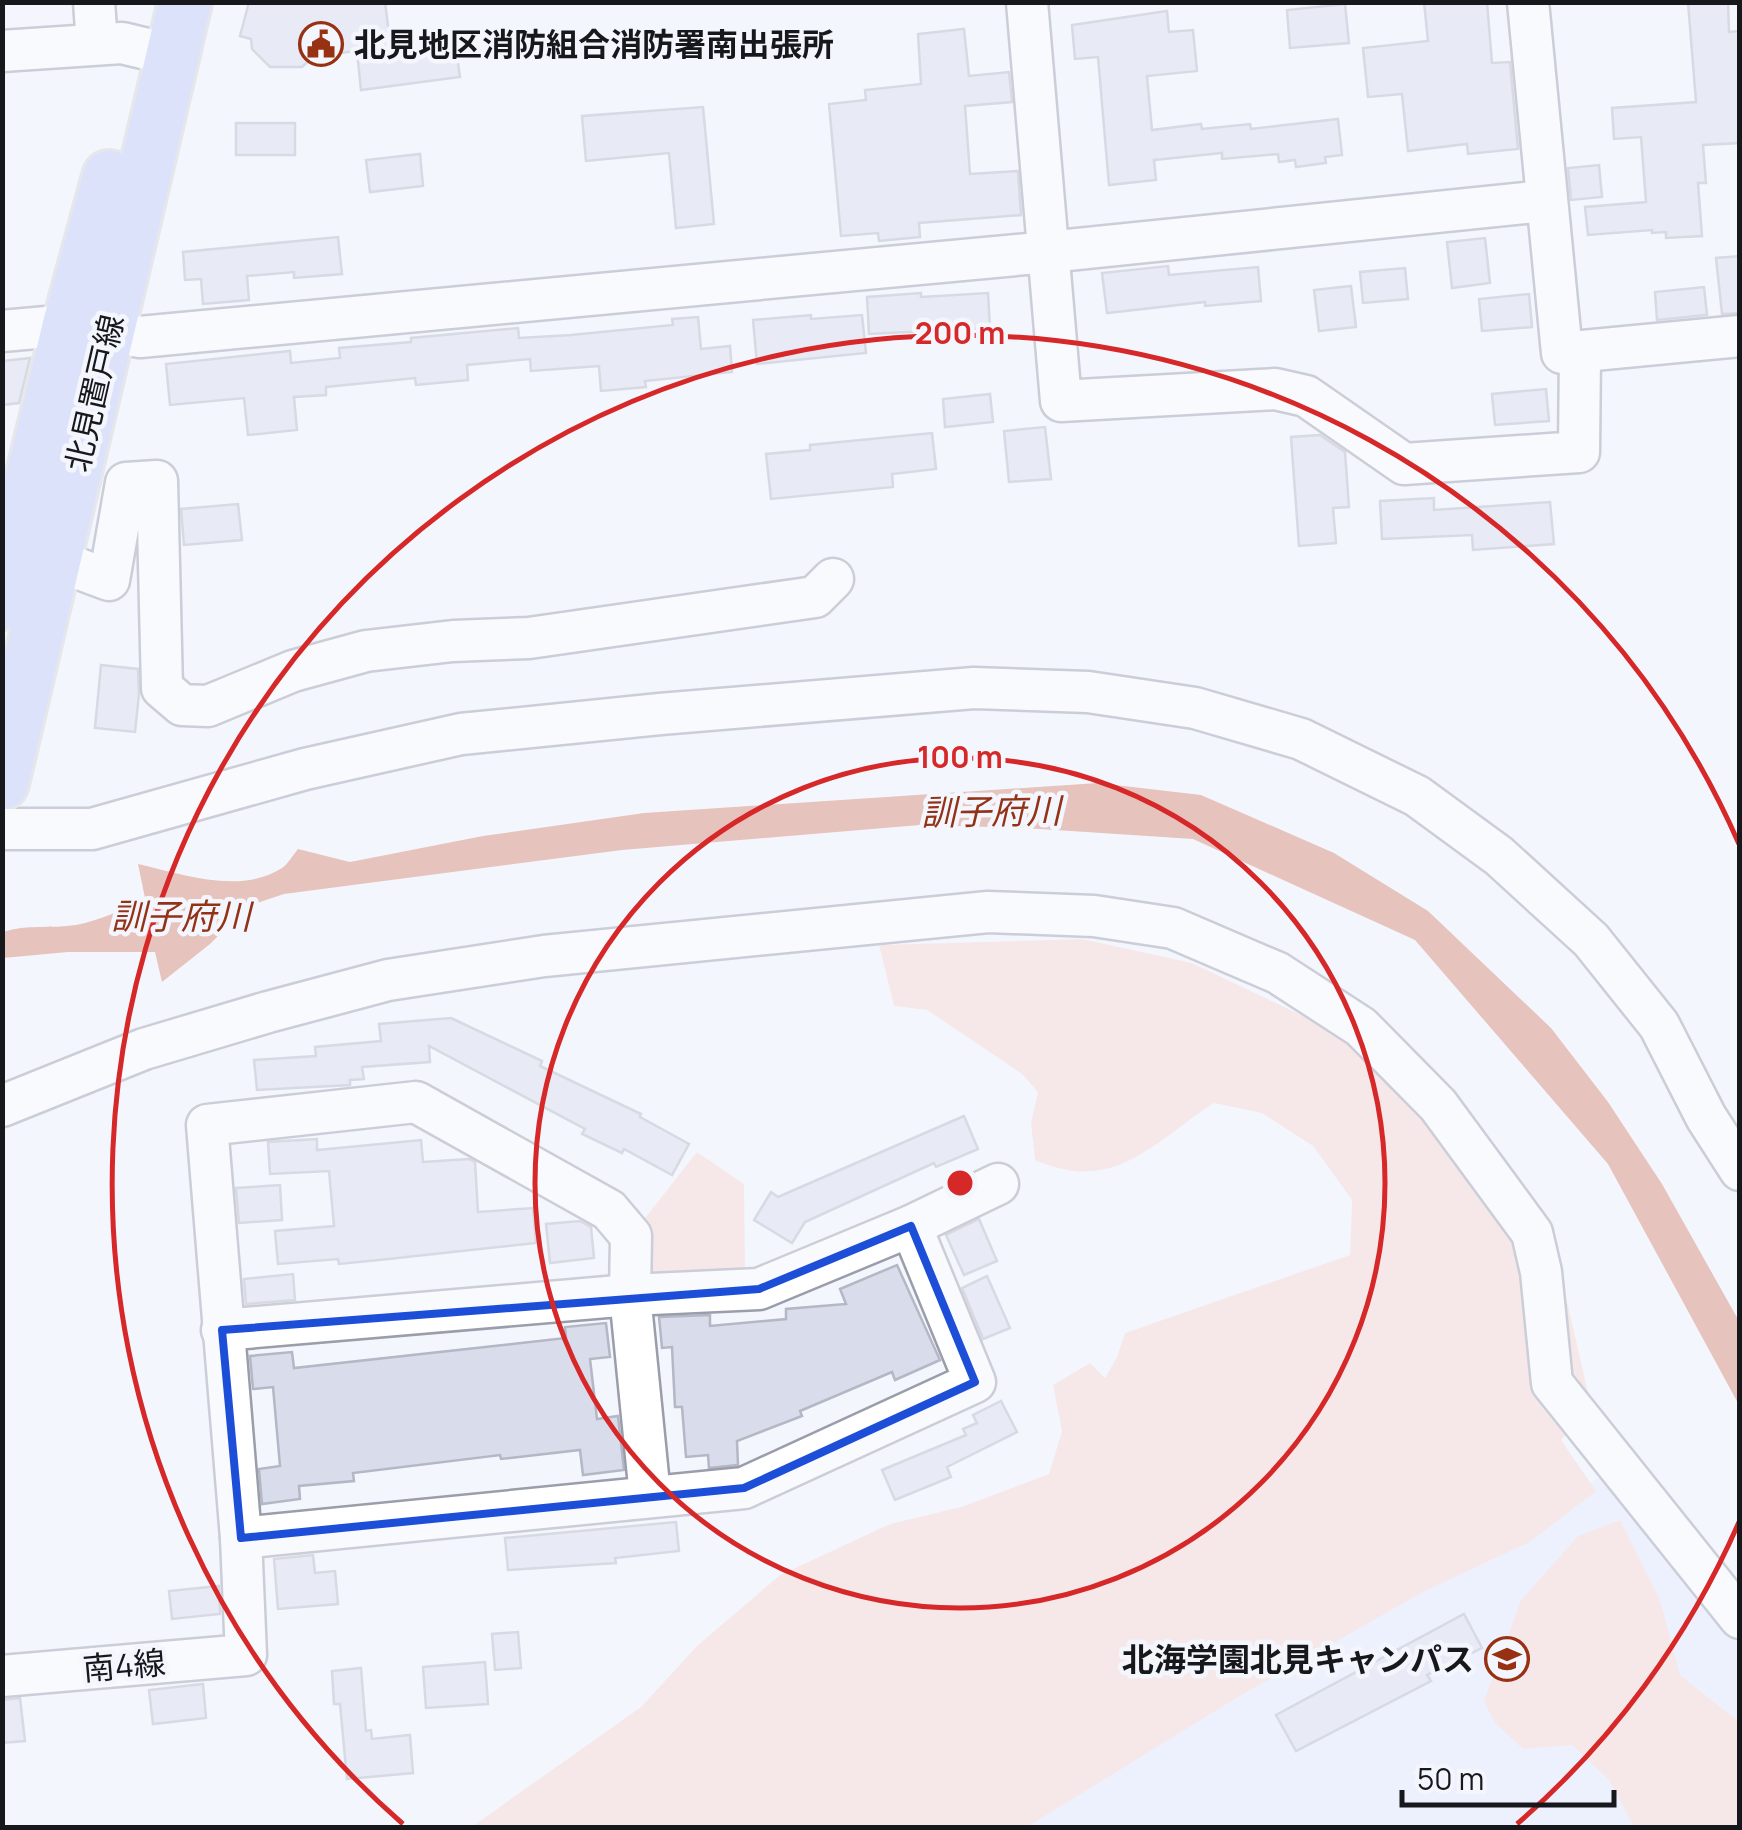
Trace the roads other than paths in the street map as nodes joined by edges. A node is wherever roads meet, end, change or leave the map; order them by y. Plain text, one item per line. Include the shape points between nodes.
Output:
1 (94, 2) edge
2 (185, 2) edge
3 (1528, 2) edge
4 (1034, 3) edge
5 (141, 37) edge
6 (2, 51) edge
7 (1546, 201) junction
8 (1048, 252) junction
9 (88, 328) junction
10 (2, 331) edge
11 (1740, 336) edge
12 (1580, 352) junction
13 (24, 554) edge
14 (833, 579) dead end
15 (2, 603) edge
16 (11, 712) edge
17 (2, 783) edge
18 (2, 829) edge
19 (2, 1106) edge
20 (1740, 1170) edge
21 (998, 1184) dead end
22 (912, 1226) junction
23 (630, 1295) junction
24 (222, 1330) junction
25 (650, 1496) junction
26 (241, 1538) junction
27 (1740, 1618) edge
28 (2, 1676) edge

1 - 5 street
2 - 5 main road, 北見置戸線
3 - 7 street
4 - 8 street
5 - 6 street
5 - 9 main road, 北見置戸線
7 - 8 street
7 - 12 street via 1562,353
8 - 9 street via 140,336
8 - 12 street via 1061,401 1276,389 1306,396 1404,464 1579,452
9 - 10 street
9 - 13 main road, 北見置戸線
11 - 12 street
13 - 14 street via 108,580 126,483 157,481 162,688 182,705 208,706 366,651 529,638 816,596
13 - 15 main road, 北見置戸線
13 - 16 main road, 北見置戸線
16 - 17 main road, 北見置戸線
18 - 20 street via 92,829 461,734 974,688 1088,692 1196,708 1301,738 1416,796 1499,856 1590,940 1659,1025
19 - 27 street via 144,1049 268,1012 388,980 544,956 988,912 1094,916 1173,928 1278,973 1361,1027 1438,1105 1532,1233 1552,1383
21 - 22 street
22 - 23 street via 759,1289
22 - 25 street via 975,1382 744,1488
23 - 24 street
23 - 24 street via 631,1236 609,1210 416,1102 207,1125
23 - 25 street
24 - 26 street
25 - 26 street
26 - 28 street, 南4線 via 246,1655

